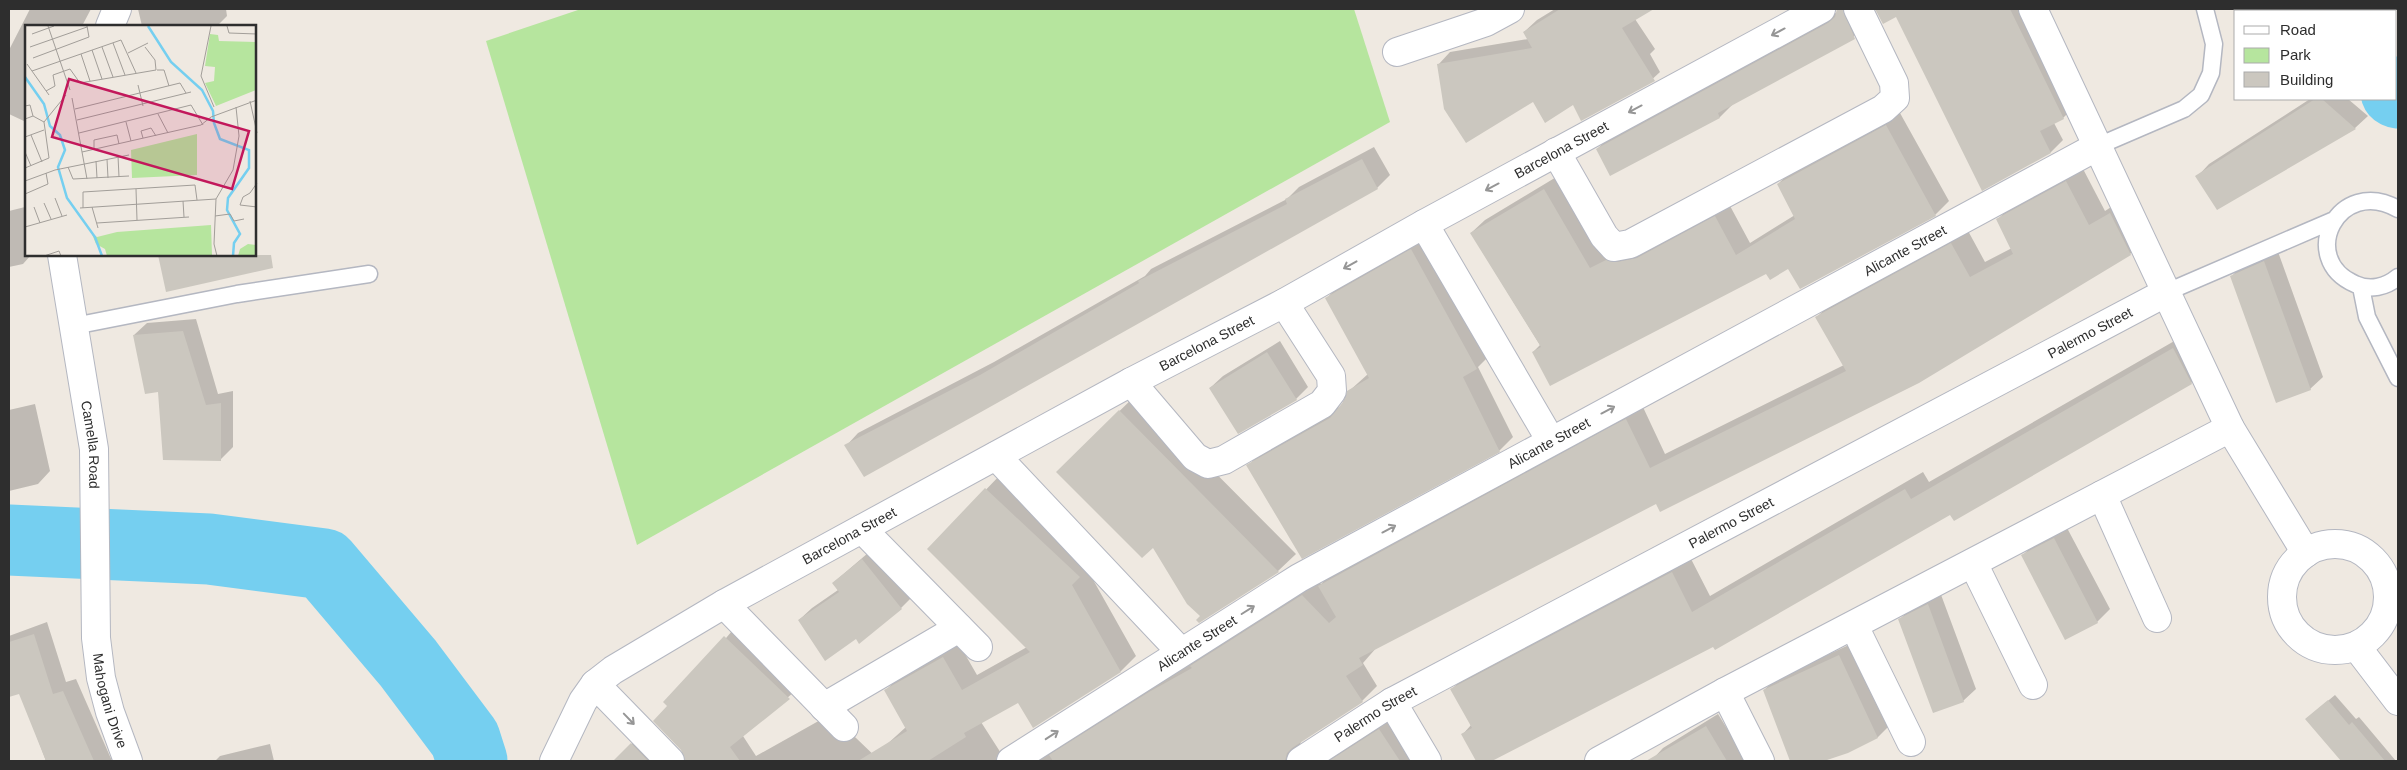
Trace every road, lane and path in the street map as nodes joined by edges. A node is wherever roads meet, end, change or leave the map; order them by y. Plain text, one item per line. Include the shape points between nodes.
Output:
1 (117, 9) edge
2 (1510, 9) edge
3 (1821, 9) edge
4 (1858, 9) edge
5 (2033, 9) edge
6 (2205, 9) edge
7 (110, 25) edge
8 (1397, 52) dead end
9 (2098, 146) junction
10 (1556, 152) junction
11 (2398, 209) edge
12 (2334, 220) junction
13 (1424, 224) junction
14 (62, 256) edge
15 (369, 274) dead end
16 (2398, 278) edge
17 (2361, 287) junction
18 (2167, 292) junction
19 (1284, 303) junction
20 (74, 326) junction
21 (2398, 378) edge
22 (1131, 382) junction
23 (2230, 428) junction
24 (1551, 441) junction
25 (996, 456) junction
26 (2102, 495) junction
27 (862, 529) junction
28 (2306, 553) junction
29 (1973, 563) junction
30 (2391, 568) edge
31 (724, 604) junction
32 (2157, 618) dead end
33 (1854, 626) junction
34 (959, 628) junction
35 (96, 638) joint
36 (2356, 646) junction
37 (978, 647) dead end
38 (1181, 652) junction
39 (595, 684) junction
40 (2032, 685) dead end
41 (1725, 692) junction
42 (2398, 701) edge
43 (1392, 702) junction
44 (824, 707) junction
45 (844, 727) dead end
46 (1912, 742) dead end
47 (128, 761) edge
48 (554, 761) edge
49 (670, 761) edge
50 (1011, 761) edge
51 (1301, 761) edge
52 (1427, 761) edge
53 (1599, 761) edge
54 (1760, 761) edge

1 - 7 street
2 - 8 street via 1486,22
3 -> 10 street, Barcelona Street
4 - 10 street via 1894,83 1895,98 1883,109 1630,244 1614,247 1604,236
5 - 9 street
6 - 9 lane via 2214,44 2211,73 2201,95 2184,108
9 - 18 street
24 -> 9 street, Alicante Street
10 -> 13 street, Barcelona Street
11 - 12 lane via 2386,202 2356,202 2343,209
12 - 17 lane via 2327,236 2327,253 2333,268 2346,280
12 - 18 lane
13 -> 19 street, Barcelona Street
13 - 24 street
14 - 20 street, Camella Road
15 - 20 lane via 237,294
16 - 17 lane via 2378,288
17 - 21 lane via 2368,317
18 - 23 street
18 - 43 street, Palermo Street
19 - 22 street, Barcelona Street
19 - 22 street via 1331,376 1332,391 1322,404 1224,460 1208,464 1195,457
20 - 35 street, Camella Road via 94,449
22 - 25 street, Barcelona Street
23 - 26 street
23 - 28 street
38 -> 24 street, Alicante Street via 1299,578
25 - 27 street, Barcelona Street
25 - 38 street
26 - 29 street
26 - 32 street
27 - 31 street, Barcelona Street
27 - 34 street
28 - 30 street via 2323,546 2341,544
28 - 36 street via 2285,580 2282,597 2285,614 2293,629 2306,641 2321,648 2338,650
29 - 33 street
29 - 40 street
30 - 36 street via 2388,608 2381,624 2371,637
31 - 39 street, Barcelona Street
31 - 44 street
33 - 41 street
33 - 46 street
34 - 37 street
34 - 44 street
35 - 47 street, Mahogani Drive via 110,712
36 - 42 street
50 -> 38 street, Alicante Street
39 - 48 street, Barcelona Street via 583,701
39 -> 49 street
41 - 53 street
41 - 54 street
43 - 51 street, Palermo Street
43 - 52 street
44 - 45 street

